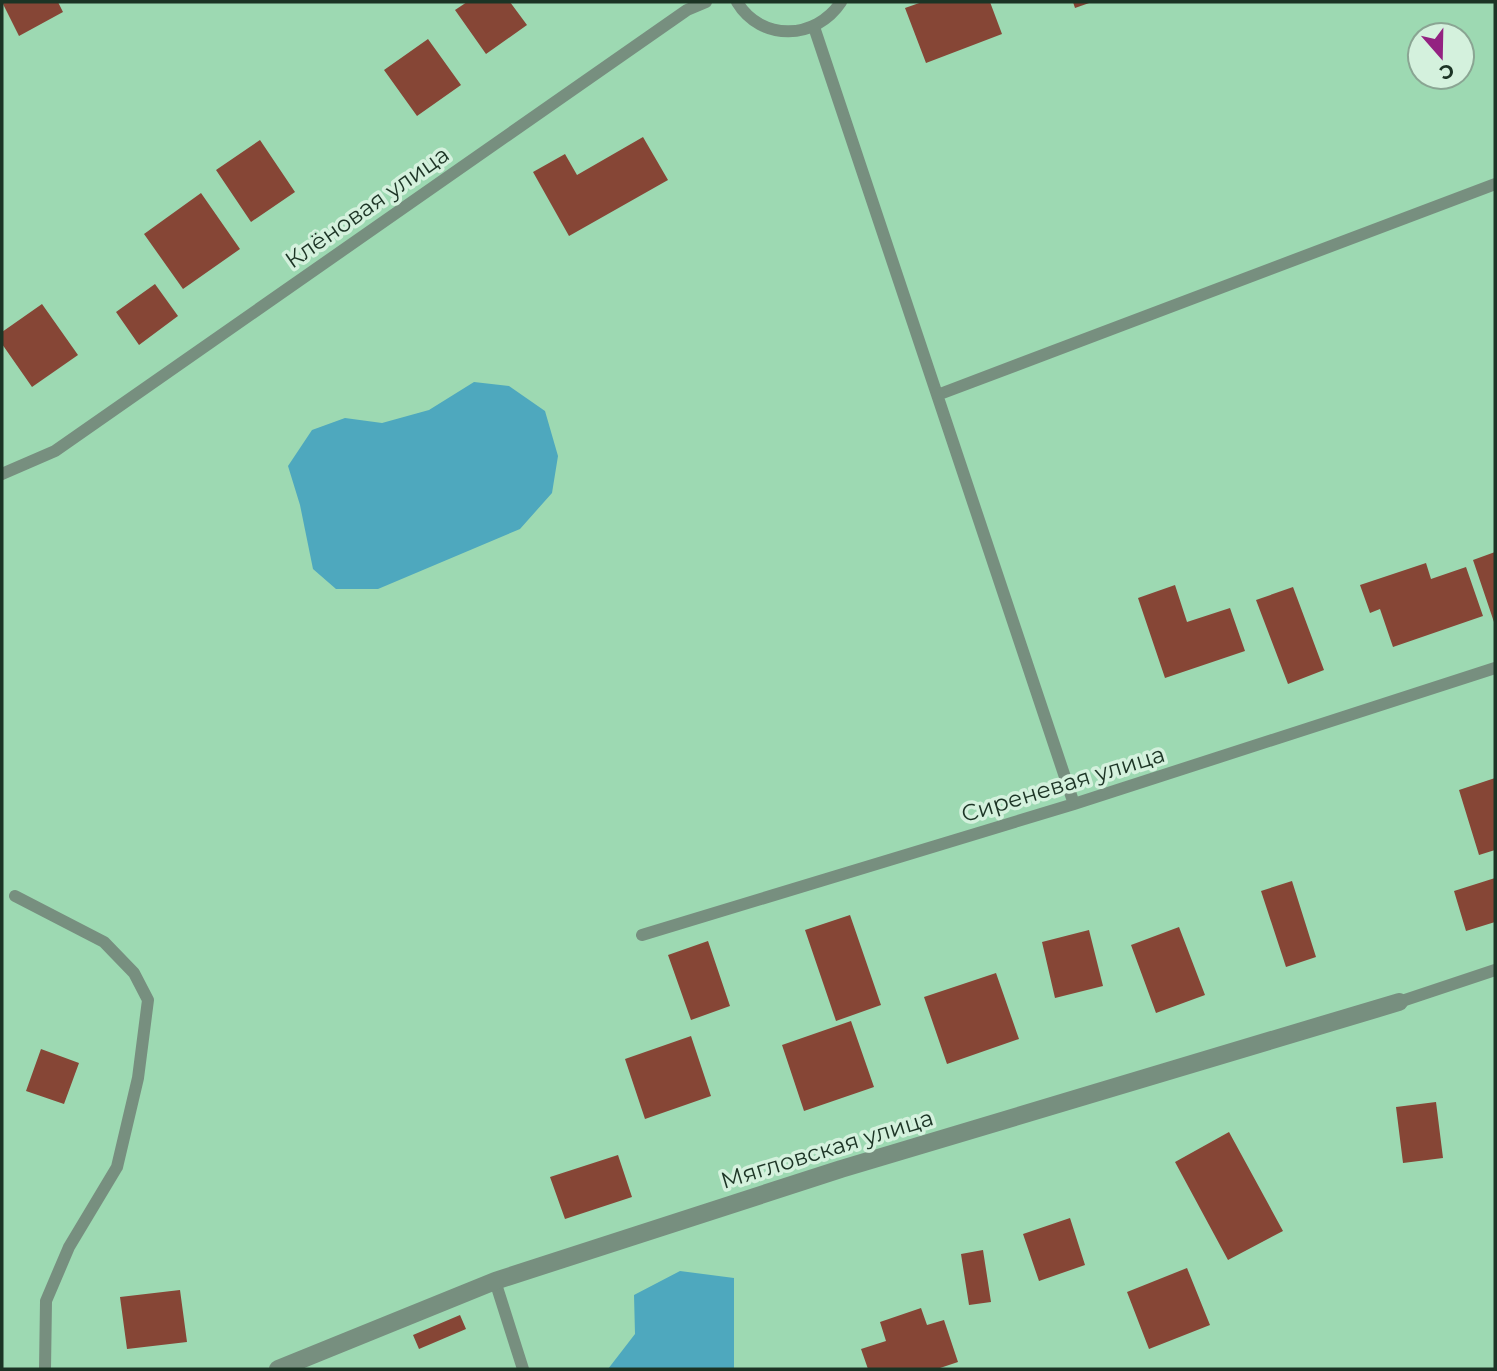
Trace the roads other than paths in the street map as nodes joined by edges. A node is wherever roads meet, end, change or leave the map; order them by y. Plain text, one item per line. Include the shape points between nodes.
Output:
1 (706, 2) edge
2 (737, 2) edge
3 (841, 2) edge
4 (814, 27) junction
5 (1495, 184) edge
6 (940, 394) junction
7 (2, 474) edge
8 (1495, 668) edge
9 (1074, 804) junction
10 (15, 896) dead end
11 (642, 935) dead end
12 (1495, 971) edge
13 (1399, 1002) joint
14 (495, 1281) junction
15 (45, 1369) edge
16 (278, 1369) edge
17 (523, 1369) edge

1 - 7 lane, Клёновая улица via 687,10 55,452
2 - 4 lane via 744,14 765,28 790,33
3 - 4 lane
4 - 6 lane
5 - 6 lane
6 - 9 lane
8 - 9 lane, Сиреневая улица
9 - 11 lane, Сиреневая улица
10 - 15 lane via 104,942 134,973 148,1000 138,1078 117,1167 69,1247 46,1301
12 - 13 lane
13 - 14 street, Мягловская улица via 841,1169
14 - 16 street, Мягловская улица
14 - 17 lane

